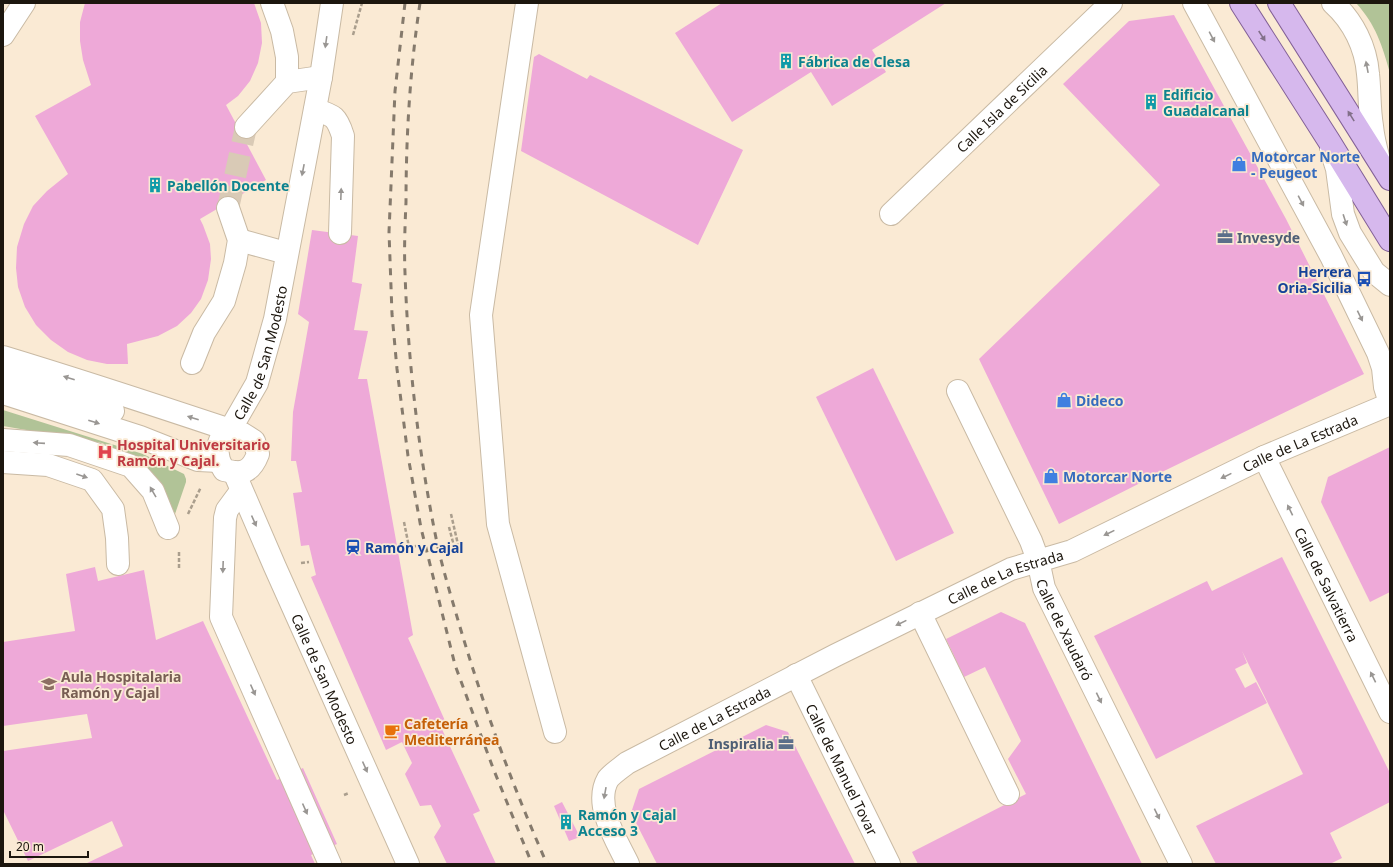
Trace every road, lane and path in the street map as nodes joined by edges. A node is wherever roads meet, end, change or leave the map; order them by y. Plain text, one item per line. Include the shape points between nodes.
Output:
1 (24, 3) edge
2 (272, 3) edge
3 (332, 3) edge
4 (527, 3) edge
5 (1111, 3) edge
6 (1194, 3) edge
7 (1241, 3) edge
8 (1279, 3) edge
9 (1333, 3) edge
10 (3, 35) edge
11 (321, 77) junction
12 (287, 82) junction
13 (315, 110) junction
14 (246, 127) tunnel mouth
15 (1329, 141) junction
16 (1384, 170) edge
17 (228, 208) tunnel mouth
18 (891, 214) dead end
19 (340, 233) dead end
20 (239, 240) junction
21 (1390, 240) edge
22 (286, 253) junction
23 (1390, 285) edge
24 (3, 357) edge
25 (192, 363) dead end
26 (3, 377) edge
27 (958, 391) dead end
28 (3, 393) edge
29 (1390, 403) edge
30 (112, 411) dead end
31 (230, 430) junction
32 (3, 440) edge
33 (1264, 458) junction
34 (3, 462) edge
35 (231, 475) junction
36 (451, 514) dead end
37 (404, 522) dead end
38 (449, 527) dead end
39 (168, 528) dead end
40 (416, 546) dead end
41 (410, 547) junction
42 (397, 549) dead end
43 (1038, 560) junction
44 (309, 562) dead end
45 (301, 563) dead end
46 (118, 564) dead end
47 (920, 613) junction
48 (796, 675) junction
49 (1390, 712) edge
50 (555, 732) dead end
51 (1008, 794) dead end
52 (330, 864) edge
53 (408, 864) edge
54 (628, 864) edge
55 (889, 864) edge
56 (1181, 864) edge

1 - 10 street
2 - 12 street via 282,31 287,57
3 -> 11 street, Calle de San Modesto
4 - 50 street via 481,315 498,524
5 - 18 street, Calle Isla de Sicilia
6 -> 29 street via 1341,277 1378,353
7 -> 15 main road
16 -> 8 main road
16 -> 9 street via 1372,126 1368,72 1362,45 1353,26
11 - 12 street
11 - 13 street, Calle de San Modesto
12 - 14 street
19 -> 13 street via 343,136 338,121 328,114
13 -> 22 street, Calle de San Modesto
15 - 21 main road
15 -> 23 street via 1337,169 1343,214 1350,233 1374,272
17 - 20 street
20 - 22 street
20 - 25 street via 224,301 204,334
22 - 31 street, Calle de San Modesto via 275,319 258,383
31 -> 24 street, Calle de San Modesto
26 - 30 street
27 - 43 street, Calle de Xaudaró via 1031,540
28 -> 35 street via 140,437
29 - 33 street, Calle de La Estrada
31 - 35 street via 221,438 217,449
31 - 35 street via 254,441 258,454 254,465 244,472
39 -> 32 street via 153,491 131,466 69,445
33 -> 43 street, Calle de La Estrada via 1072,551
49 -> 33 street, Calle de Salvatierra
34 -> 46 street via 48,465 92,480 113,509
35 -> 52 street via 225,518 221,617
35 -> 53 street, Calle de San Modesto
36 - 38 path via 459,549 453,550
37 - 41 path
40 - 41 path
41 - 42 path
43 - 47 street, Calle de La Estrada via 1011,569
43 -> 56 street, Calle de Xaudaró via 1044,588
44 - 45 path
47 -> 48 street, Calle de La Estrada
47 - 51 street
48 -> 54 street, Calle de La Estrada via 627,763 608,779 603,806 608,823
48 - 55 street, Calle de Manuel Tovar

